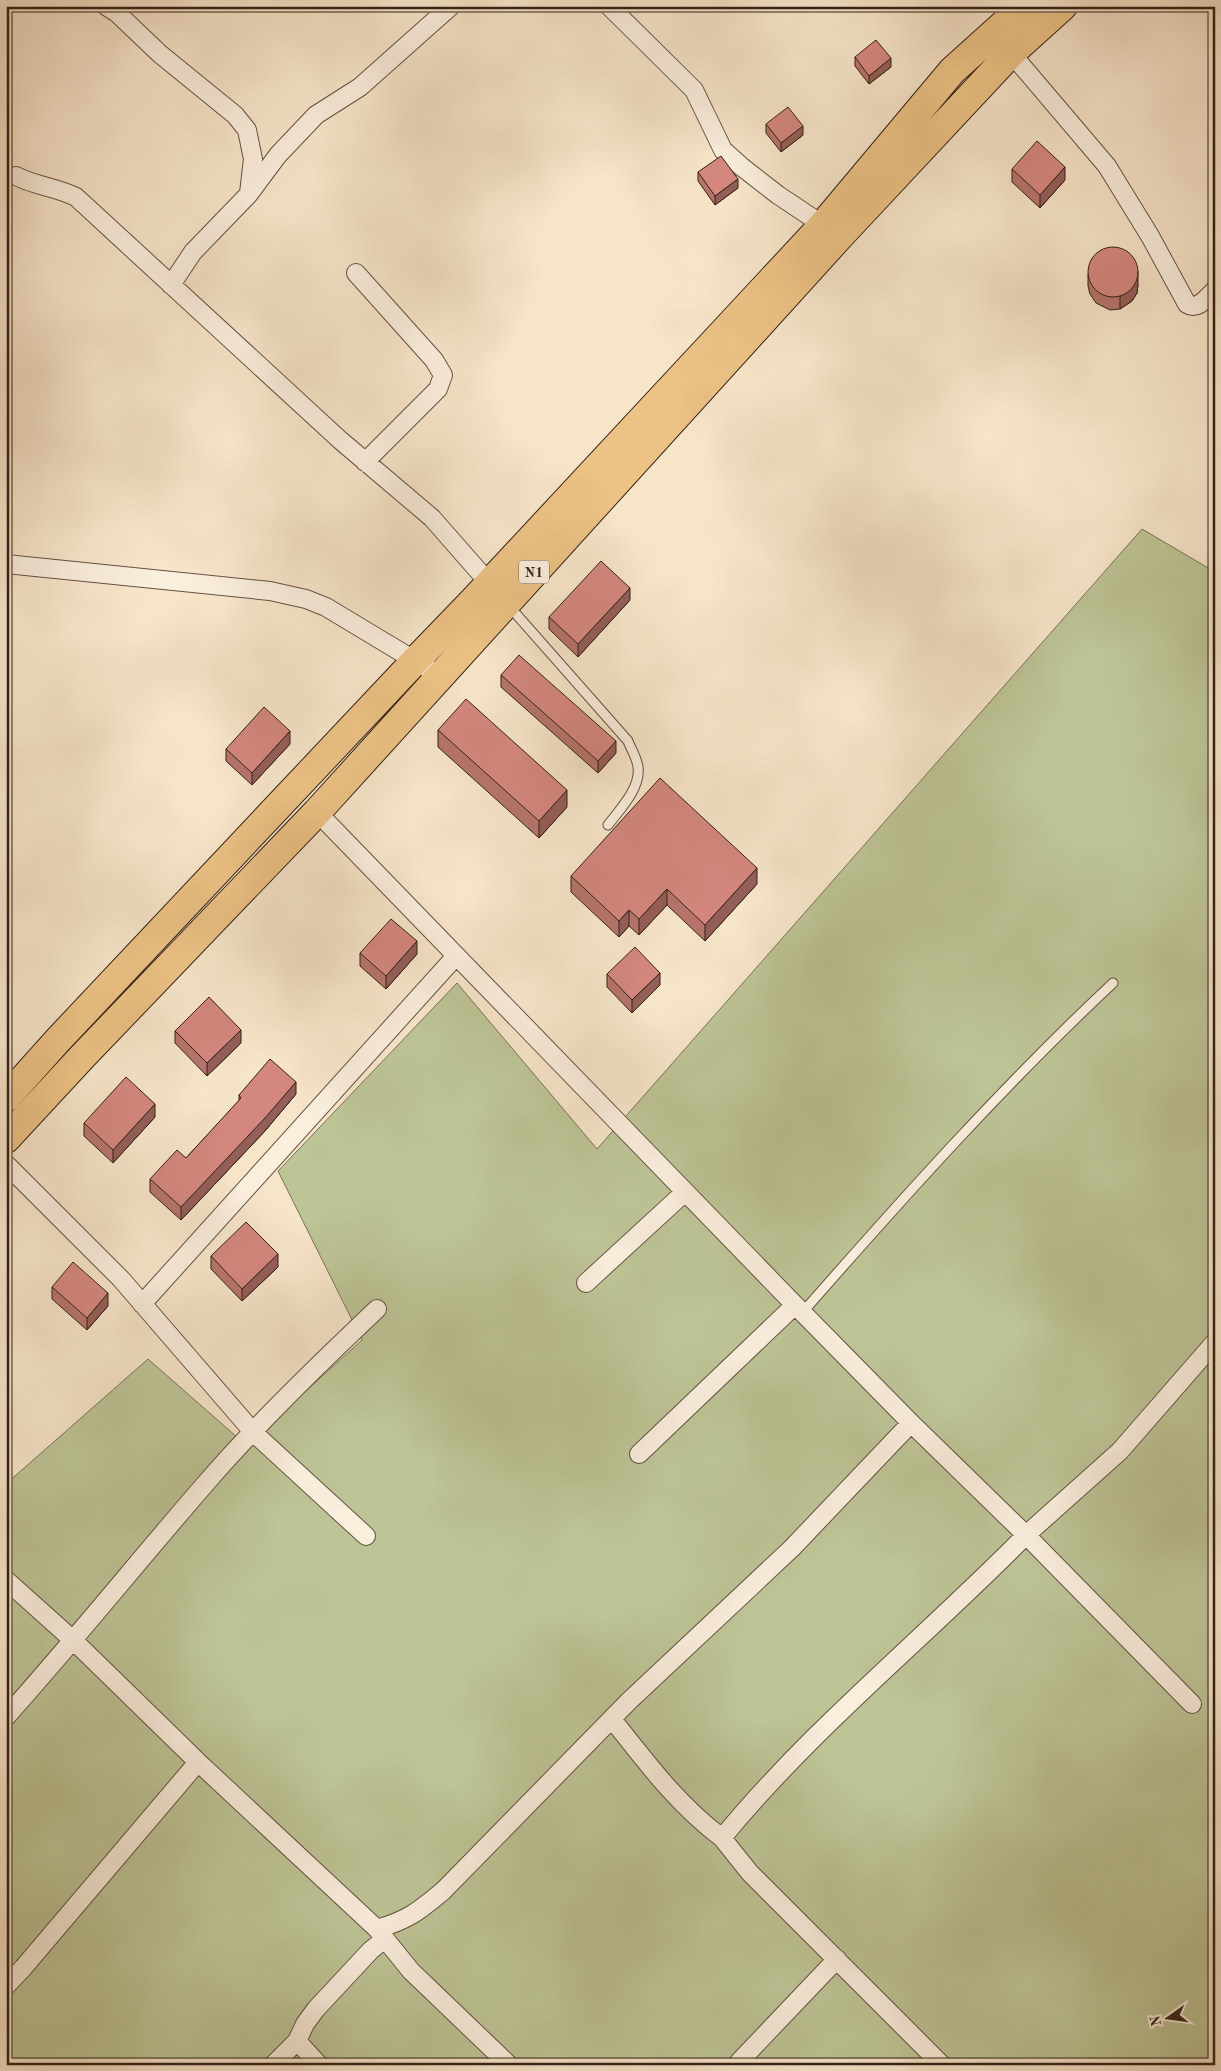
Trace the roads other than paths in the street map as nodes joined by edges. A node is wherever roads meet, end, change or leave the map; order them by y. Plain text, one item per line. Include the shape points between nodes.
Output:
1 (106, 6) edge
2 (451, 6) edge
3 (610, 6) edge
4 (1024, 6) edge
5 (1063, 6) edge
6 (1011, 53) junction
7 (16, 176) dead end
8 (249, 194) junction
9 (823, 225) junction
10 (356, 273) dead end
11 (171, 285) junction
12 (1215, 290) edge
13 (365, 462) junction
14 (6, 564) edge
15 (498, 593) junction
16 (416, 660) junction
17 (439, 675) junction
18 (317, 812) junction
19 (608, 825) dead end
20 (456, 956) junction
21 (1113, 983) dead end
22 (6, 1098) edge
23 (6, 1139) edge
24 (6, 1164) edge
25 (685, 1192) junction
26 (586, 1283) dead end
27 (142, 1304) junction
28 (377, 1309) dead end
29 (799, 1309) junction
30 (1215, 1342) edge
31 (911, 1423) junction
32 (254, 1432) junction
33 (639, 1454) dead end
34 (1026, 1535) junction
35 (366, 1536) dead end
36 (6, 1580) edge
37 (74, 1641) junction
38 (1192, 1704) dead end
39 (6, 1717) edge
40 (612, 1719) junction
41 (198, 1762) junction
42 (722, 1838) junction
43 (381, 1934) junction
44 (837, 1959) junction
45 (6, 1986) edge
46 (297, 2041) junction
47 (273, 2065) edge
48 (319, 2065) edge
49 (509, 2065) edge
50 (740, 2065) edge
51 (942, 2065) edge

1 - 8 street via 235,115 247,130 252,159
2 - 8 street via 360,88 316,115 278,155
3 - 9 street via 694,90 724,150 778,195
4 - 9 highway, N1 via 952,72
5 - 6 highway, N1
6 - 12 street via 1107,166 1188,304 1198,306
6 - 15 highway, N1
7 - 11 street via 76,197
8 - 11 street via 193,252
9 - 15 highway, N1
10 - 13 street via 434,360 443,375 438,389
11 - 13 street
13 - 15 street via 432,518
14 - 16 street via 270,592 306,599 337,613
15 - 16 highway, N1
15 - 17 highway, N1
15 - 19 lane via 628,741 638,765 638,778
16 - 17 street
16 - 22 highway, N1
17 - 18 highway, N1
18 - 20 street
18 - 23 highway, N1
20 - 25 street
20 - 27 street
21 - 29 lane via 1066,1027
24 - 27 street
25 - 26 street
25 - 29 street
27 - 32 street
28 - 32 street
29 - 31 street
29 - 33 street
30 - 34 street via 1120,1451
31 - 34 street
31 - 40 street via 792,1548
32 - 35 street
32 - 37 street via 207,1482
34 - 38 street
34 - 42 street via 869,1683 745,1810
36 - 37 street
37 - 39 street
37 - 41 street
40 - 42 street via 662,1783 699,1821
40 - 43 street via 443,1891 416,1914
41 - 43 street
41 - 45 street
42 - 44 street via 750,1872
43 - 46 street via 371,1950 316,2008
43 - 49 street via 411,1971
44 - 50 street via 739,2062
44 - 51 street
46 - 47 street
46 - 48 street

